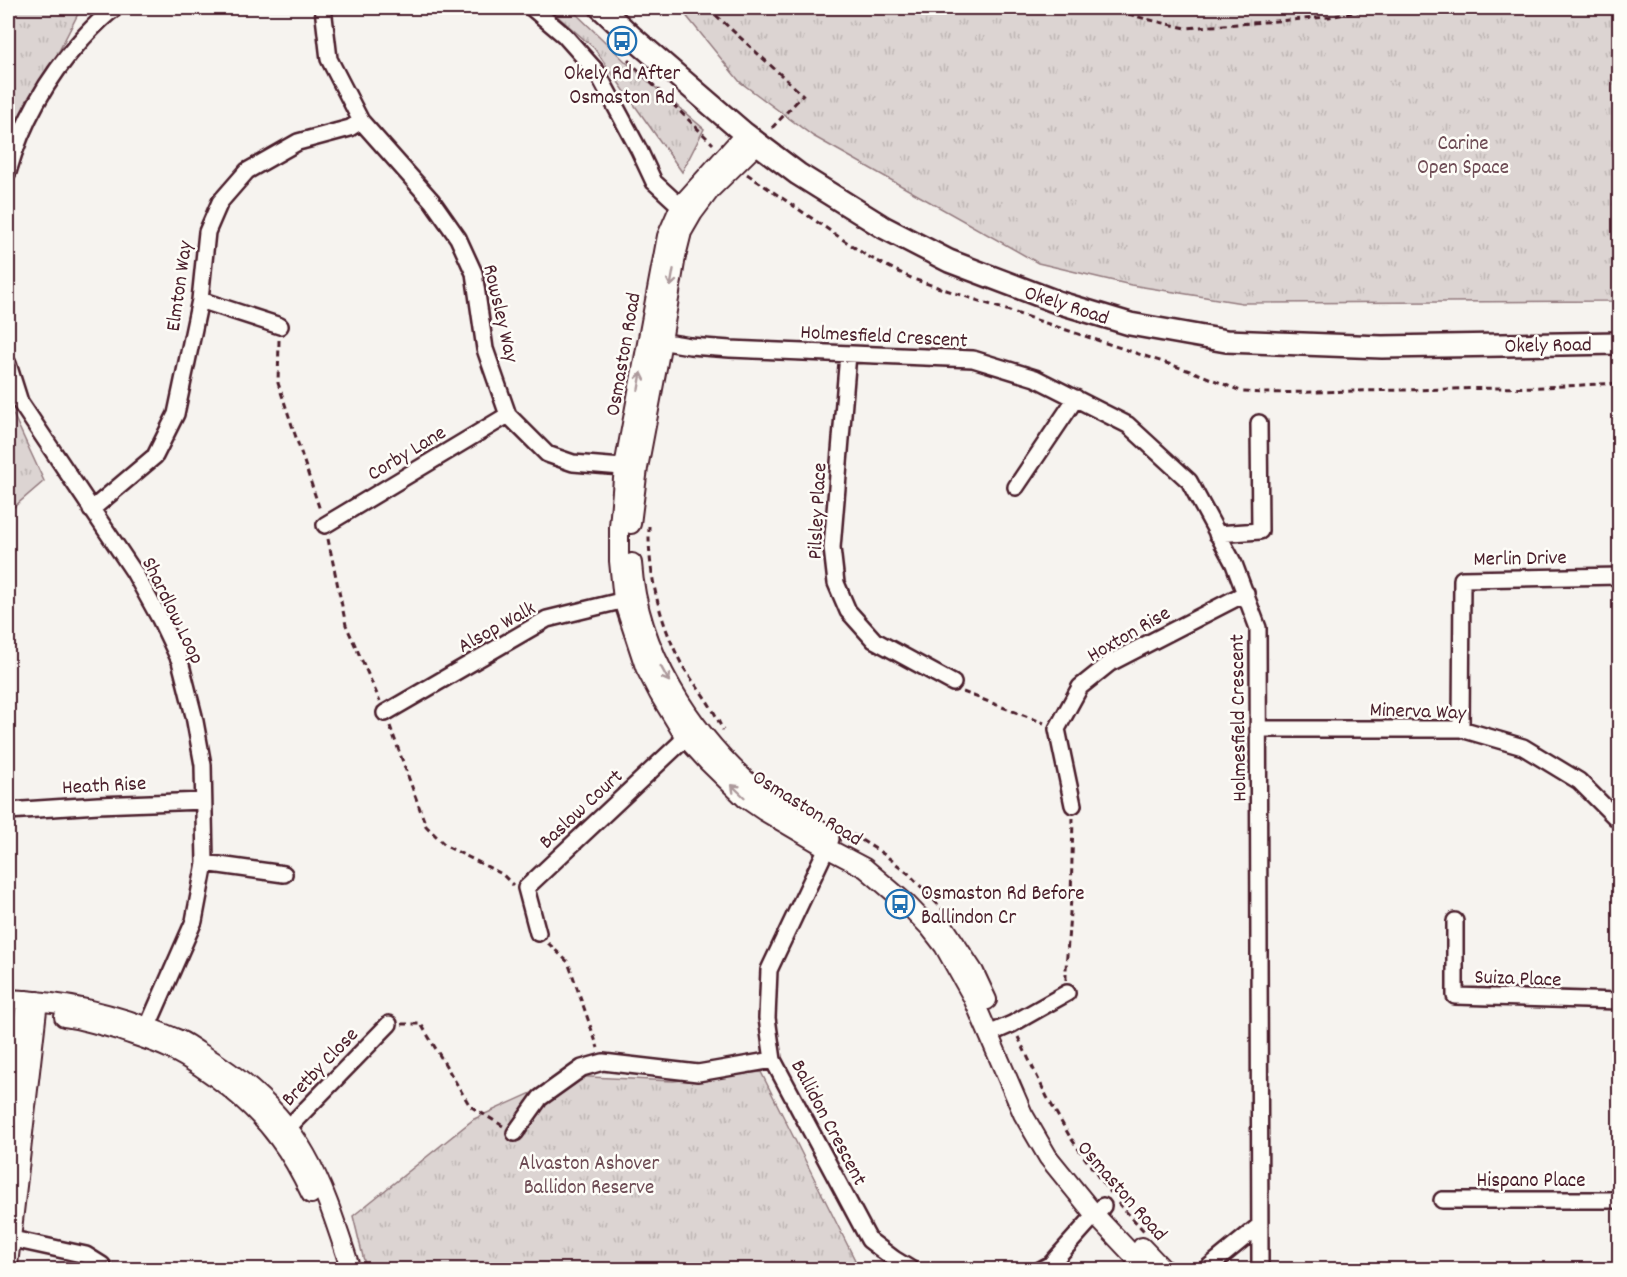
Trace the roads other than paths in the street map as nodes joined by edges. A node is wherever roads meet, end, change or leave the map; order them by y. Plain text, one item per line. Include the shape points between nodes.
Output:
1 (115, 8) edge
2 (323, 8) edge
3 (532, 8) edge
4 (601, 8) edge
5 (361, 121) junction
6 (751, 139) junction
7 (8, 171) edge
8 (686, 210) junction
9 (200, 300) junction
10 (280, 326) road end
11 (655, 340) junction
12 (1620, 343) edge
13 (848, 354) junction
14 (8, 364) edge
15 (1076, 398) junction
16 (508, 415) junction
17 (1259, 423) dead end
18 (631, 467) junction
19 (1016, 487) dead end
20 (91, 510) junction
21 (325, 525) road end
22 (1217, 534) junction
23 (1620, 576) edge
24 (1246, 593) junction
25 (629, 599) junction
26 (953, 683) road end
27 (385, 714) road end
28 (1258, 729) junction
29 (1461, 729) junction
30 (691, 732) junction
31 (203, 801) junction
32 (1073, 805) road end
33 (8, 811) edge
34 (1620, 822) edge
35 (834, 838) junction
36 (205, 863) junction
37 (284, 874) dead end
38 (1455, 921) dead end
39 (538, 933) road end
40 (1067, 993) road end
41 (1620, 1001) edge
42 (23, 1006) edge
43 (389, 1024) road end
44 (995, 1032) junction
45 (145, 1033) junction
46 (773, 1060) junction
47 (284, 1133) junction
48 (514, 1133) road end
49 (8, 1153) edge
50 (1442, 1200) dead end
51 (1620, 1200) edge
52 (1099, 1210) junction
53 (1260, 1225) junction
54 (9, 1239) edge
55 (8, 1265) edge
56 (105, 1269) edge
57 (338, 1269) edge
58 (351, 1269) edge
59 (912, 1269) edge
60 (1040, 1269) edge
61 (1147, 1269) edge
62 (1164, 1269) edge
63 (1205, 1269) edge
64 (1260, 1269) edge

1 - 7 street via 64,59 38,98
2 - 5 street, Rowsley Way via 329,59
3 - 8 street via 564,35 597,72 654,182
4 - 6 main road, Okely Road
5 - 9 street, Elmton Way via 350,128 298,142 247,171 220,202 207,232
5 - 16 street, Rowsley Way via 432,201 458,238 474,273 486,350
6 - 8 street, Osmaston Road via 711,189
6 - 12 main road, Okely Road via 798,174 883,227 949,261 1130,324 1226,341 1270,343 1382,347
8 - 11 street, Osmaston Road
9 - 10 street
9 - 20 street, Elmton Way via 176,414 155,456
11 - 13 street, Holmesfield Crescent via 730,349
11 - 18 street, Osmaston Road
13 - 15 street, Holmesfield Crescent via 973,359 1035,378
13 - 26 street, Pilsley Place via 832,548 836,583 848,611 874,640
14 - 20 street, Shardlow Loop via 20,402
15 - 19 street
15 - 22 street, Holmesfield Crescent via 1128,425 1189,482
16 - 18 street, Rowsley Way via 547,454 573,463
16 - 21 street, Corby Lane
17 - 22 street via 1260,531
18 - 25 street, Osmaston Road via 633,580
20 - 31 street, Shardlow Loop via 134,572 180,661 203,765
22 - 24 street, Holmesfield Crescent
23 - 29 street, Merlin Drive via 1462,579
24 - 28 street, Holmesfield Crescent via 1258,628
24 - 32 street, Hoxton Rise via 1110,663 1080,687 1057,729
25 - 27 street, Alsop Walk via 547,619
25 - 30 street, Osmaston Road
28 - 29 street, Minerva Way
28 - 53 street, Holmesfield Crescent
29 - 34 street, Minerva Way via 1522,747 1579,781
30 - 35 street, Osmaston Road via 760,793
30 - 39 street, Baslow Court via 526,888
31 - 33 street, Heath Rise
31 - 36 street, Shardlow Loop
35 - 44 street, Osmaston Road via 897,880 931,912 974,972
35 - 46 street, Ballidon Crescent via 769,970 767,1018
36 - 37 street
36 - 45 street, Shardlow Loop via 194,921
38 - 41 street, Suiza Place via 1455,996
40 - 44 street
42 - 45 street via 64,1004 104,1012
42 - 49 street
42 - 54 street
43 - 47 street, Bretby Close
44 - 52 street, Osmaston Road via 1045,1131
45 - 47 street via 177,1038 215,1061 268,1106
46 - 48 street via 698,1073 603,1062 582,1068 540,1098
46 - 59 street, Ballidon Crescent via 869,1240
47 - 57 street via 316,1204
47 - 58 street via 307,1156
50 - 51 street, Hispano Place
52 - 60 street via 1051,1264
52 - 61 street, Osmaston Road
52 - 62 street, Osmaston Road
53 - 63 street
53 - 64 street, Holmesfield Crescent
54 - 55 street
54 - 56 street via 86,1255

